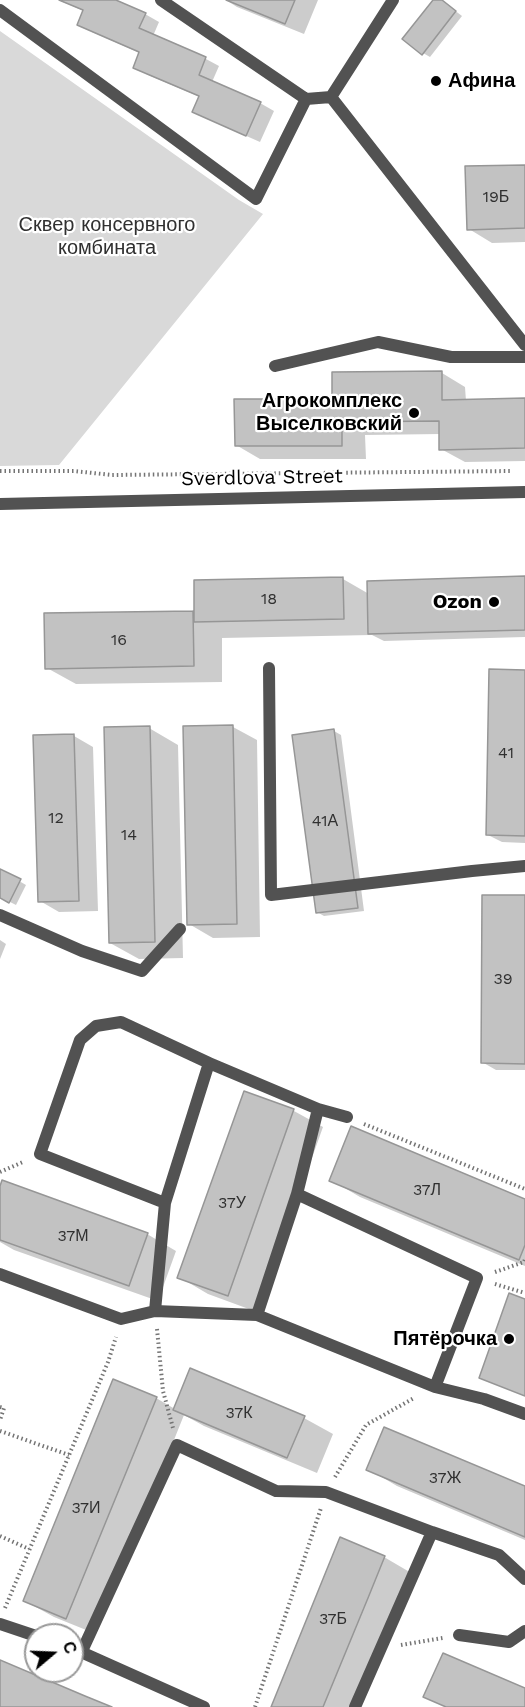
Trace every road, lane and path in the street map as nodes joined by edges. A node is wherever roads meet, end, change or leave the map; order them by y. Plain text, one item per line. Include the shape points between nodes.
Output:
1 (161, 0) edge
2 (393, 0) edge
3 (0, 10) edge
4 (332, 97) junction
5 (306, 99) junction
6 (525, 345) edge
7 (525, 357) edge
8 (275, 366) dead end
9 (0, 471) edge
10 (513, 471) dead end
11 (525, 492) edge
12 (0, 504) edge
13 (269, 668) dead end
14 (525, 866) edge
15 (0, 915) edge
16 (180, 929) dead end
17 (209, 1063) junction
18 (318, 1109) junction
19 (347, 1117) joint
20 (40, 1154) junction
21 (0, 1172) edge
22 (525, 1190) edge
23 (297, 1194) junction
24 (165, 1203) junction
25 (525, 1259) edge
26 (0, 1274) edge
27 (477, 1278) junction
28 (525, 1293) edge
29 (155, 1311) junction
30 (256, 1315) junction
31 (122, 1319) junction
32 (435, 1387) junction
33 (0, 1407) edge
34 (525, 1414) edge
35 (0, 1420) edge
36 (0, 1431) edge
37 (177, 1445) junction
38 (69, 1455) junction
39 (326, 1492) junction
40 (432, 1532) junction
41 (0, 1536) edge
42 (29, 1549) junction
43 (525, 1580) edge
44 (4, 1609) dead end
45 (0, 1624) edge
46 (525, 1631) edge
47 (24, 1632) edge
48 (84, 1635) edge
49 (459, 1635) joint
50 (381, 1649) junction
51 (84, 1652) edge
52 (204, 1707) edge
53 (255, 1707) edge
54 (355, 1707) edge

1 - 5 street
2 - 4 street
3 - 5 street via 256,199
4 - 5 street
4 - 6 street
7 - 8 street via 451,357 378,342
9 - 10 path via 112,475
11 - 12 street, Sverdlova Street
13 - 14 street via 271,895
15 - 16 street via 82,951 142,971
17 - 18 street
17 - 20 street via 121,1022 96,1026 80,1040
17 - 24 street
18 - 19 street
18 - 23 street
19 - 22 path
20 - 21 path
20 - 24 street
23 - 27 street
23 - 30 street
24 - 29 street
25 - 27 path
26 - 31 street
27 - 28 path
27 - 32 street
29 - 30 street
29 - 31 street
29 - 37 path via 163,1391
30 - 32 street
31 - 38 path
32 - 34 street
32 - 39 path via 366,1425
33 - 35 path via 4,1408
36 - 38 path
37 - 39 street via 276,1491
37 - 48 street
38 - 42 path
39 - 40 street
39 - 53 path
40 - 43 street via 500,1555
40 - 50 street
41 - 42 path
42 - 44 path
45 - 47 street
46 - 49 street via 509,1642
49 - 50 path
50 - 54 street
51 - 52 street

